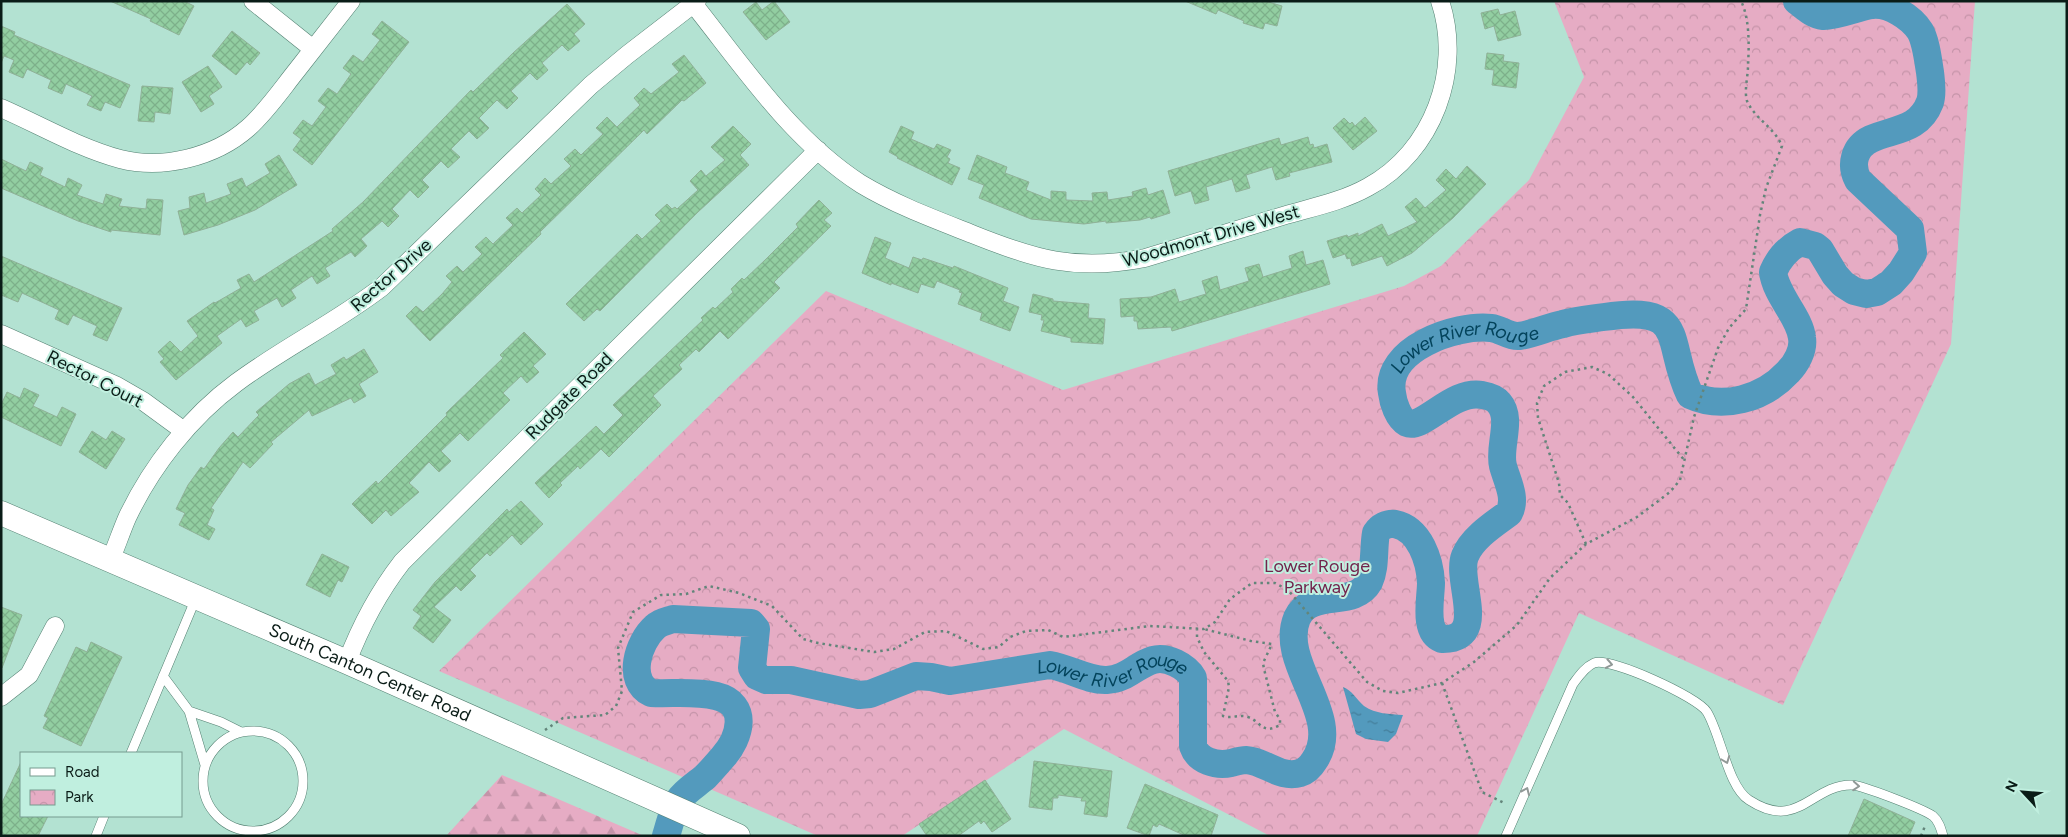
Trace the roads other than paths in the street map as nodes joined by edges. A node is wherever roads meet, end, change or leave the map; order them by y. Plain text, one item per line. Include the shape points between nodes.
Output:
1 (253, 1) edge
2 (351, 1) edge
3 (1440, 1) edge
4 (694, 2) edge
5 (313, 49) junction
6 (1, 108) edge
7 (818, 150) junction
8 (1, 334) edge
9 (184, 431) junction
10 (1, 513) edge
11 (110, 561) junction
12 (196, 598) junction
13 (55, 626) dead end
14 (347, 662) junction
15 (163, 676) junction
16 (1, 697) edge
17 (189, 711) junction
18 (241, 732) junction
19 (131, 752) edge
20 (205, 765) junction
21 (104, 817) edge
22 (96, 836) edge
23 (738, 836) edge
24 (1506, 836) edge
25 (1942, 836) edge

1 - 5 street
2 - 5 street
3 - 7 street, Woodmont Drive West via 1448,44 1442,91 1420,140 1383,178 1350,196 1145,258 1087,264 1018,253 880,195
4 - 7 street, Woodmont Drive West via 776,108
4 - 9 street, Rector Drive via 591,85 382,287 234,384
5 - 6 street via 262,114 247,128 213,150 186,159 148,162 122,159 97,152
7 - 14 street, Rudgate Road via 402,562 369,610
8 - 9 street, Rector Court via 117,386
9 - 11 street, Rector Drive via 152,475 128,517
10 - 11 main road, South Canton Center Road
11 - 12 main road, South Canton Center Road
12 - 14 main road, South Canton Center Road
12 - 15 lane
13 - 16 street via 28,676
14 - 23 main road, South Canton Center Road
15 - 17 lane
15 - 19 lane
17 - 18 lane
17 - 20 lane
18 - 20 lane via 226,738 213,750
18 - 20 lane via 258,731 273,735 297,756 303,788 298,804 288,817 275,827 259,831 242,830 226,824 205,798 202,781
21 - 22 lane
24 -> 25 lane via 1573,684 1584,670 1596,662 1610,663 1678,691 1706,710 1743,796 1760,808 1779,812 1796,809 1834,788 1866,787 1933,816

